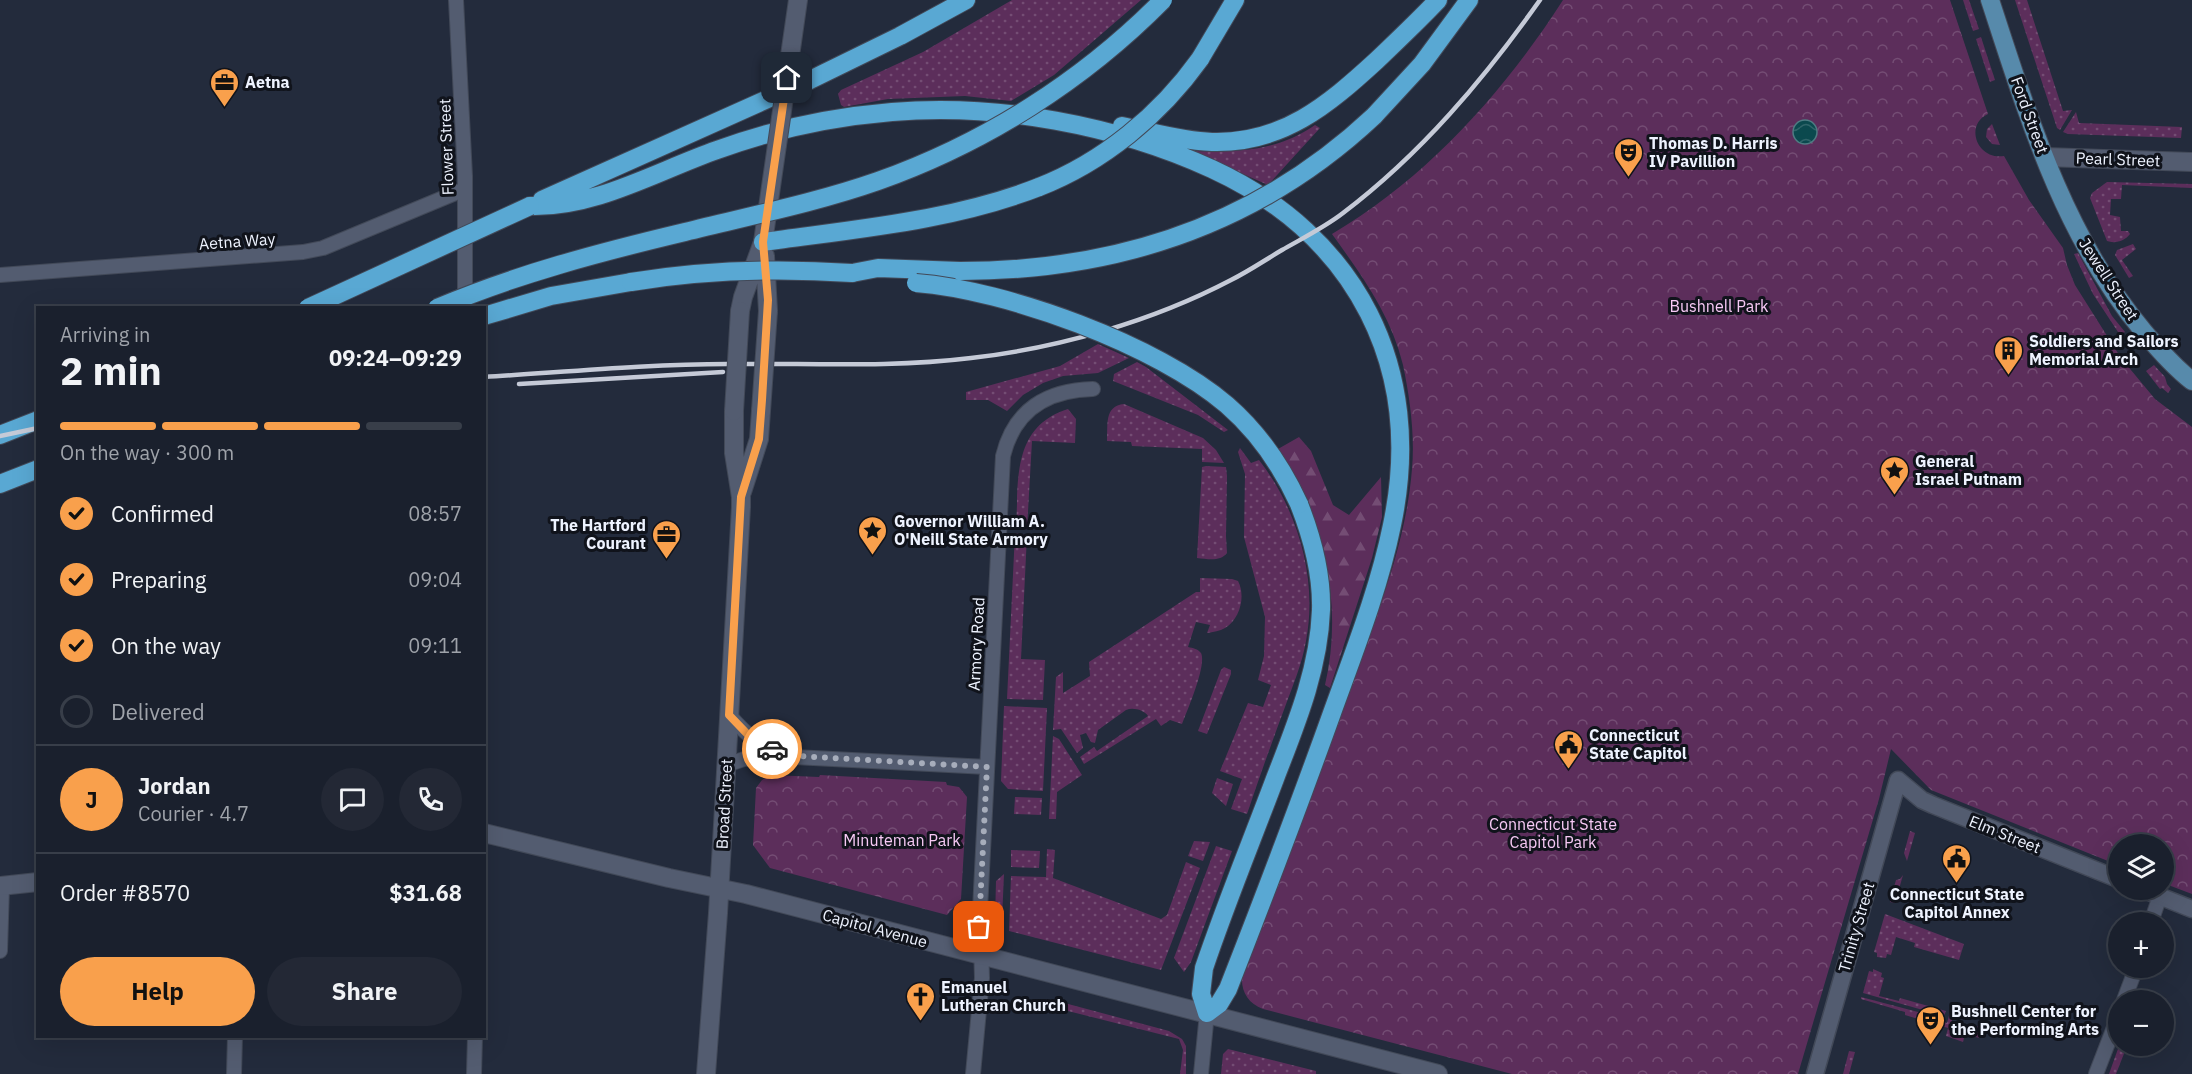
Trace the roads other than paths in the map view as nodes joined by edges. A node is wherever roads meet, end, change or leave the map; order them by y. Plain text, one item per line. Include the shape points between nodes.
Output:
1 (456, 0) edge
2 (798, 0) edge
3 (966, 0) edge
4 (1163, 0) edge
5 (1235, 0) edge
6 (1438, 0) edge
7 (1469, 0) edge
8 (1990, 0) edge
9 (1043, 119) junction
10 (2045, 157) junction
11 (2192, 162) edge
12 (465, 189) junction
13 (530, 206) junction
14 (2076, 228) joint
15 (763, 242) junction
16 (852, 273) junction
17 (0, 275) edge
18 (465, 294) dead end
19 (312, 306) edge
20 (443, 306) edge
21 (486, 315) edge
22 (2192, 381) edge
23 (1093, 389) dead end
24 (36, 421) edge
25 (0, 435) edge
26 (36, 470) edge
27 (0, 484) edge
28 (741, 497) junction
29 (729, 715) junction
30 (798, 756) junction
31 (726, 765) junction
32 (987, 767) junction
33 (1898, 780) joint
34 (486, 833) edge
35 (2108, 875) edge
36 (36, 882) edge
37 (1, 886) edge
38 (719, 889) junction
39 (2170, 900) edge
40 (2192, 909) edge
41 (0, 951) edge
42 (981, 957) junction
43 (1207, 1013) junction
44 (235, 1038) edge
45 (475, 1038) edge
46 (2108, 1043) edge
47 (234, 1074) edge
48 (474, 1074) edge
49 (706, 1074) edge
50 (973, 1074) edge
51 (1201, 1074) edge
52 (1438, 1074) edge
53 (1815, 1074) edge
54 (2096, 1074) edge

1 - 12 street, Flower Street
2 - 15 main road, Broad Street, bridge
3 - 13 highway via 803,83
4 - 20 highway, bridge via 1103,55 1048,95 981,135 917,165 816,200 563,263
5 - 15 highway, bridge via 1200,59 1166,101 1121,140 1071,172 1001,200 932,216
6 - 9 highway via 1330,101 1271,133 1211,142 1096,122
7 - 16 highway, bridge via 1422,64 1374,116 1317,164 1262,199 1213,222 1138,250 1082,262 1014,270 878,268
8 - 10 main road, Ford Street
9 - 13 highway via 933,110 817,121 735,143 589,198
9 - 43 highway via 1184,157 1232,179 1279,209 1317,242 1358,291 1378,332 1393,385 1399,427 1399,474 1383,560 1337,699 1231,982 1222,1002
10 - 11 main road, Pearl Street
10 - 14 main road, Ford Street
12 - 17 street, Aetna Way via 323,248 303,252
12 - 18 street, Flower Street
13 - 19 highway, bridge
14 - 22 main road, Jewell Street via 2127,312 2168,360
15 - 28 main road, Broad Street, bridge via 768,311 759,439
15 - 28 main road, Broad Street, bridge via 740,311 734,453
16 - 21 highway, bridge via 769,270 669,276 551,296
16 - 43 highway, bridge via 1000,299 1092,330 1152,357 1198,383 1233,411 1276,462 1299,504 1320,582 1316,655 1293,731 1204,968 1201,991
23 - 32 street, Armory Road via 1063,392 1036,404 1018,423 1005,449
24 - 25 highway
26 - 27 highway
28 - 29 main road, Broad Street
29 - 30 street via 758,743
29 - 31 main road, Broad Street
30 - 31 street via 765,756
30 - 32 street
31 - 38 main road, Broad Street
32 - 42 street, Armory Road
33 - 35 street, Elm Street via 1933,805
33 - 53 street, Trinity Street
34 - 38 main road, Capitol Avenue
36 - 37 main road
37 - 41 street
38 - 42 main road, Capitol Avenue
38 - 49 main road, Broad Street
39 - 40 street
42 - 43 main road, Capitol Avenue
42 - 50 street, Armory Road
43 - 51 street
43 - 52 main road, Capitol Avenue
44 - 47 street
45 - 48 street
46 - 54 street

